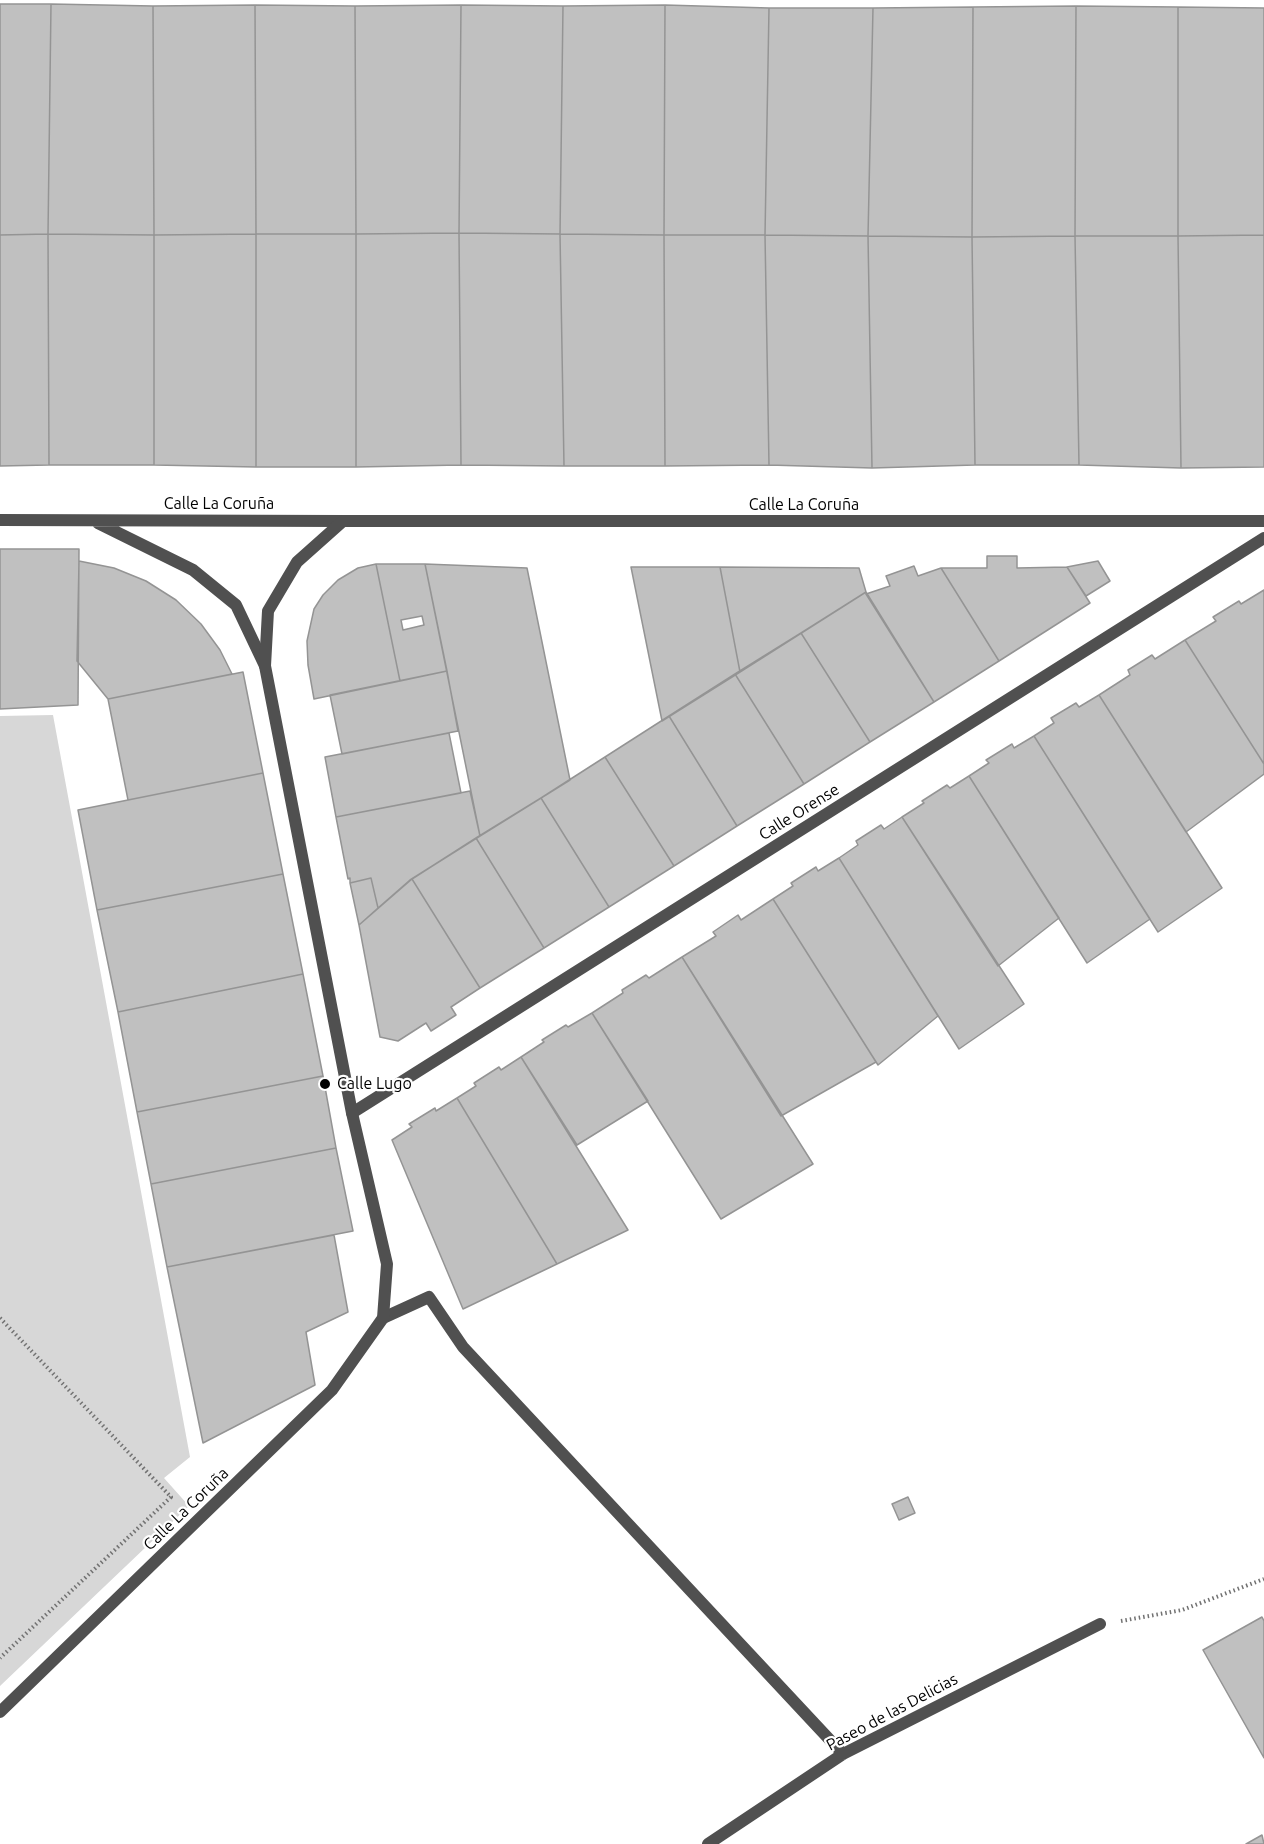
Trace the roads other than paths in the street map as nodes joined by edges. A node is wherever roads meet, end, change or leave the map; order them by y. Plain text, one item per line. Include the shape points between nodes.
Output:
1 (0, 520) edge
2 (94, 521) junction
3 (343, 521) junction
4 (1264, 521) edge
5 (1264, 538) edge
6 (265, 666) junction
7 (352, 1113) junction
8 (383, 1318) junction
9 (1100, 1624) road end
10 (0, 1712) edge
11 (843, 1755) junction
12 (708, 1844) edge

1 - 2 street, Calle La Coruña
2 - 3 street, Calle La Coruña
2 - 6 street, Calle La Coruña via 193,570 236,605
3 - 4 street, Calle La Coruña
3 - 6 street via 297,562 268,611
5 - 7 street, Calle Orense
6 - 7 street
7 - 8 street via 387,1264
8 - 10 street, Calle La Coruña via 332,1390
8 - 11 street via 429,1297 463,1347
9 - 11 street, Paseo de las Delicias
11 - 12 street, Paseo de las Delicias

